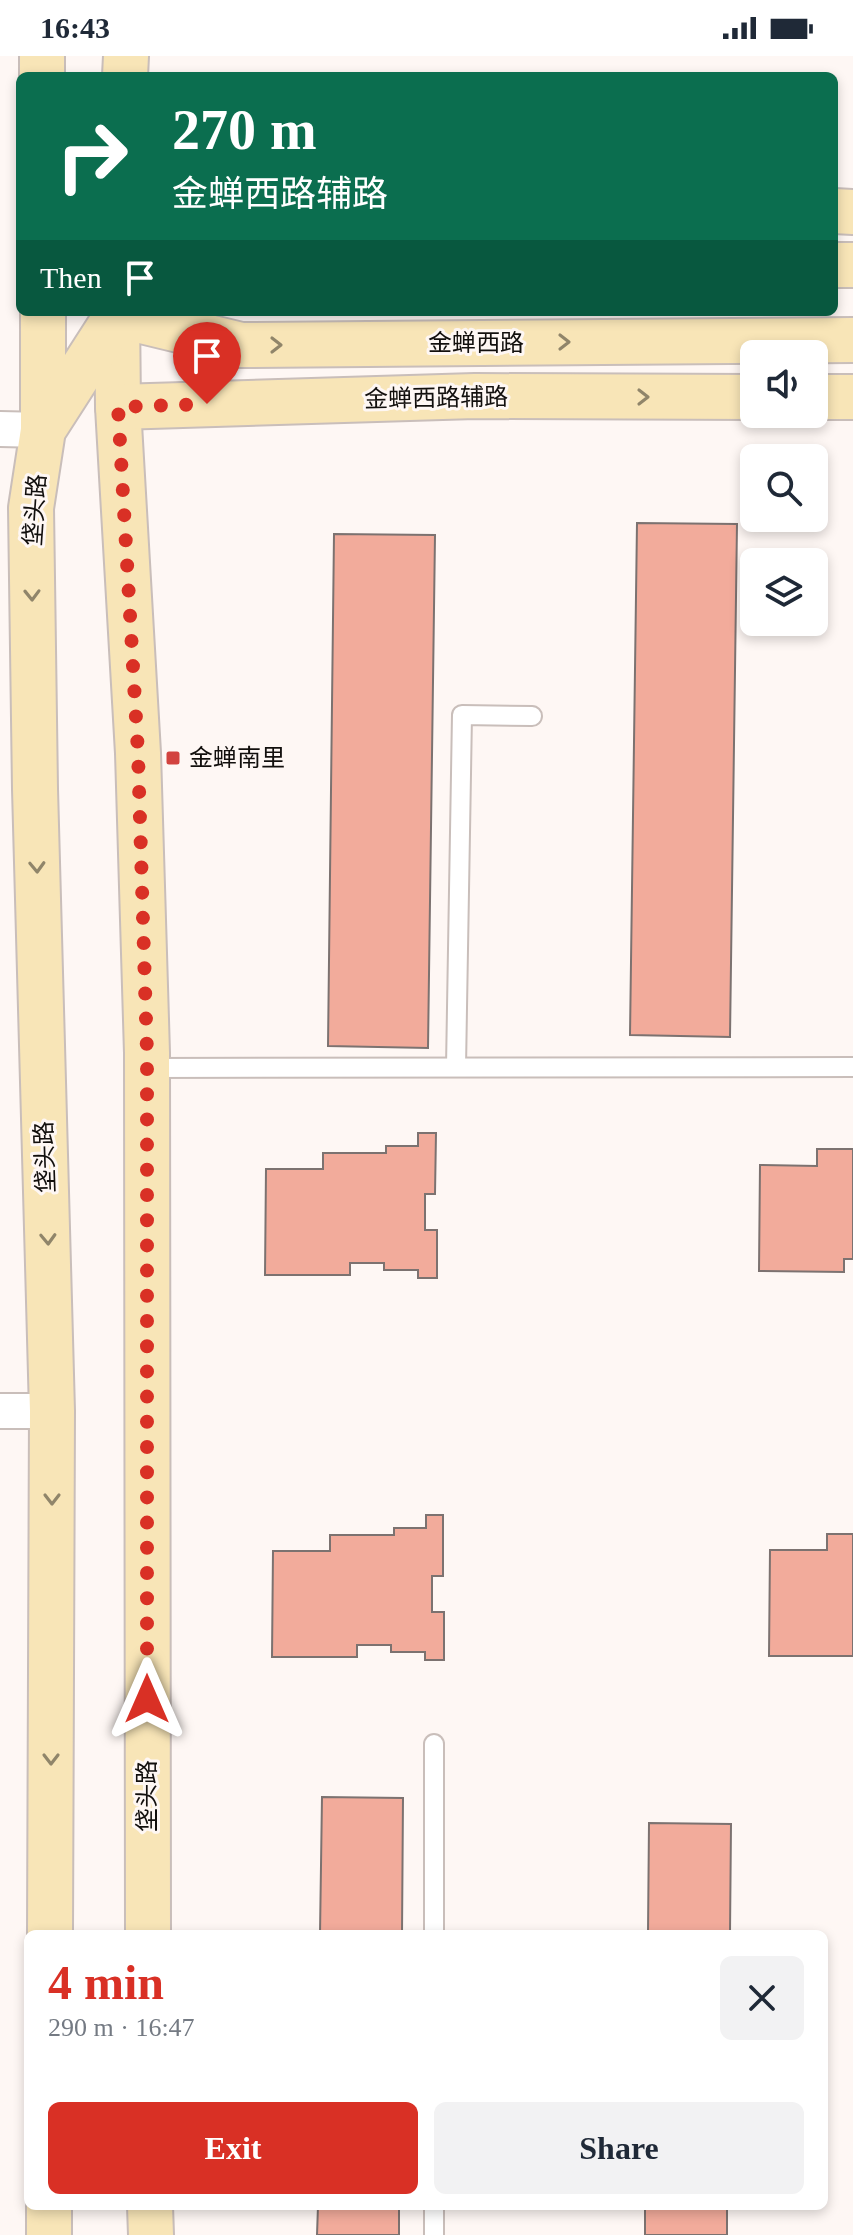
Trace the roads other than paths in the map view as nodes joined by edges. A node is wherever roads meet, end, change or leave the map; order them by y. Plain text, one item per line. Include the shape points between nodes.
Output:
1 (43, 316) edge
2 (120, 316) edge
3 (122, 316) edge
4 (133, 316) edge
5 (853, 340) edge
6 (740, 397) edge
7 (828, 397) edge
8 (853, 397) edge
9 (118, 407) junction
10 (0, 429) edge
11 (43, 430) junction
12 (532, 716) dead end
13 (456, 1067) junction
14 (853, 1067) edge
15 (147, 1068) junction
16 (0, 1411) edge
17 (52, 1411) junction
18 (434, 1744) dead end
19 (50, 1930) edge
20 (148, 1930) edge
21 (434, 1930) edge
22 (49, 2210) edge
23 (150, 2210) edge
24 (434, 2210) edge
25 (49, 2235) edge
26 (151, 2235) edge
27 (434, 2235) edge

1 - 11 main road, 垡头路
2 - 11 main road, 垡头路
3 - 9 main road, 垡头路
4 -> 5 main road, 金蝉西路 via 241,345
9 -> 6 main road, 金蝉西路辅路 via 475,396
7 - 8 main road
9 - 15 main road, 垡头路 via 138,753
10 - 11 street
11 -> 17 main road, 垡头路 via 31,508
12 - 13 lane via 462,715
13 - 14 lane
13 - 15 lane
15 - 20 main road, 垡头路
16 - 17 street
17 -> 19 main road, 垡头路
18 - 21 lane
22 - 25 main road
23 - 26 main road
24 - 27 lane

